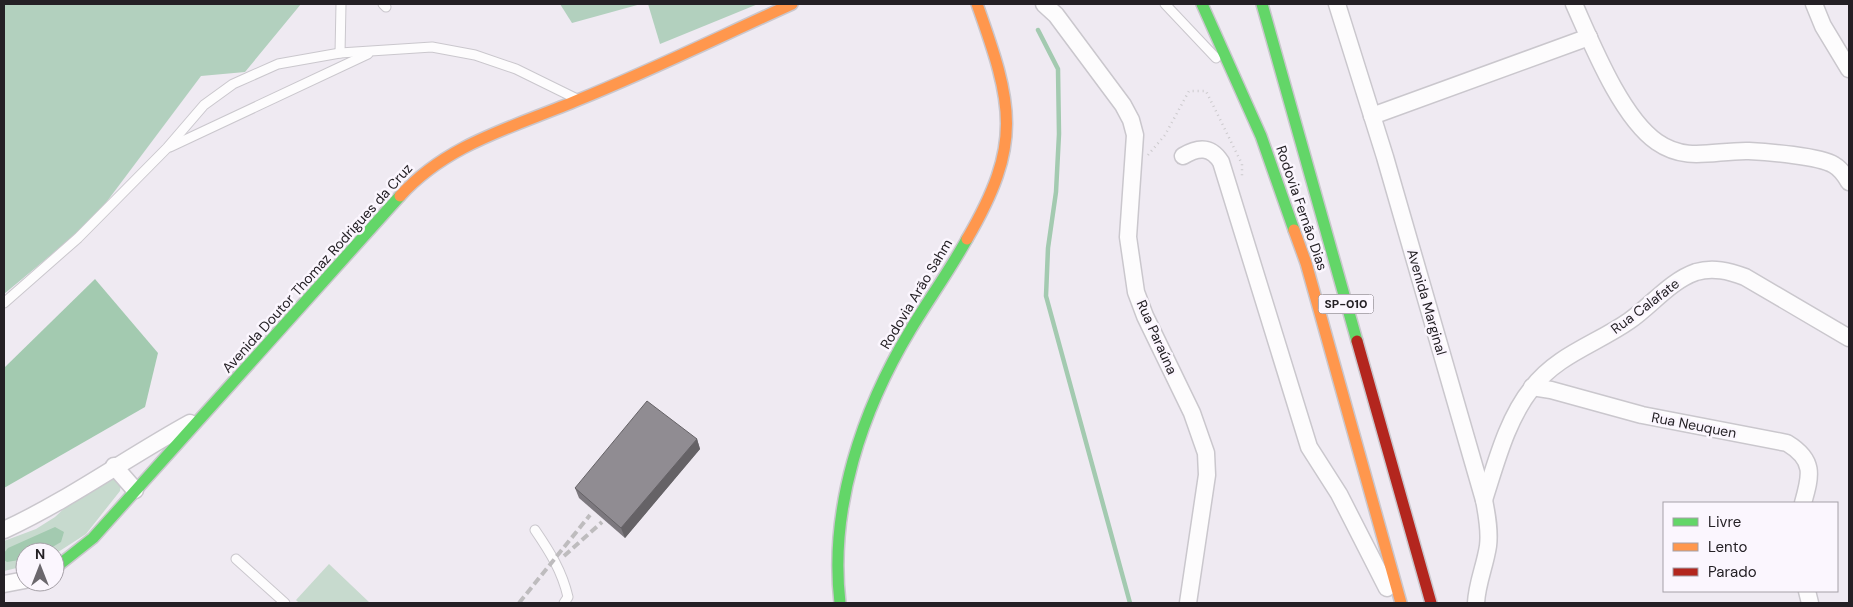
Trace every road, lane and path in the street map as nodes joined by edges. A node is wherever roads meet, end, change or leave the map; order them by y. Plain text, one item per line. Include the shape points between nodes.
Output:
1 (341, 4) edge
2 (792, 4) edge
3 (976, 4) edge
4 (1044, 4) edge
5 (1165, 4) edge
6 (1202, 4) edge
7 (1262, 4) edge
8 (1337, 4) edge
9 (1574, 4) edge
10 (1814, 4) edge
11 (1589, 38) junction
12 (375, 51) junction
13 (340, 53) junction
14 (1849, 69) edge
15 (1234, 78) junction
16 (579, 100) junction
17 (1372, 116) junction
18 (167, 148) junction
19 (1182, 156) dead end
20 (1847, 173) edge
21 (4, 303) edge
22 (1849, 338) edge
23 (1532, 388) junction
24 (205, 414) junction
25 (114, 466) junction
26 (135, 490) junction
27 (1484, 500) junction
28 (1803, 502) edge
29 (4, 530) edge
30 (534, 530) dead end
31 (236, 559) dead end
32 (65, 561) edge
33 (285, 603) edge
34 (564, 603) edge
35 (840, 603) edge
36 (1188, 603) edge
37 (1395, 603) edge
38 (1401, 603) edge
39 (1431, 603) edge
40 (1476, 603) edge

1 - 13 lane
2 - 16 main road, Avenida Doutor Thomaz Rodrigues da Cruz
3 - 35 main road, Rodovia Arão Sahm via 997,64 1006,102 1005,154 977,220 889,368 859,445 840,521 836,557
4 - 36 street, Rua Paraúna via 1062,22 1123,105 1135,135 1128,237 1136,292 1192,414 1206,453 1207,475
5 - 15 lane
6 - 15 main road, Rodovia Fernão Dias / SP-010
7 - 39 main road, Rodovia Fernão Dias / SP-010
8 - 17 street, Avenida Marginal
9 - 11 street
10 - 14 street via 1823,26
11 - 17 street
11 - 20 street via 1617,93 1643,130 1670,150 1703,156 1750,151 1825,161
12 - 13 lane
12 - 16 lane via 432,47 475,55 516,69
12 - 18 lane
13 - 18 lane via 278,64 233,84 204,105
15 - 38 main road, Rodovia Fernão Dias / SP-010 via 1261,136 1306,263
16 - 24 main road, Avenida Doutor Thomaz Rodrigues da Cruz via 474,141 451,152 426,172 405,191
17 - 27 street, Avenida Marginal
18 - 21 lane via 78,238
19 - 37 street via 1205,149 1217,155 1221,162 1309,447 1339,494
22 - 23 street, Rua Calafate via 1745,277 1712,270 1684,277 1613,332 1559,362
23 - 27 street, Rua Calafate via 1515,416
23 - 28 street, Rua Neuquen via 1552,390 1684,424 1787,443 1799,450 1807,461 1810,472
24 - 25 street
24 - 26 main road, Avenida Doutor Thomaz Rodrigues da Cruz
25 - 26 street
25 - 29 street
26 - 32 main road, Avenida Doutor Thomaz Rodrigues da Cruz via 93,538
27 - 40 street, Avenida Marginal via 1488,546
30 - 34 lane via 558,566 568,597
31 - 33 lane

